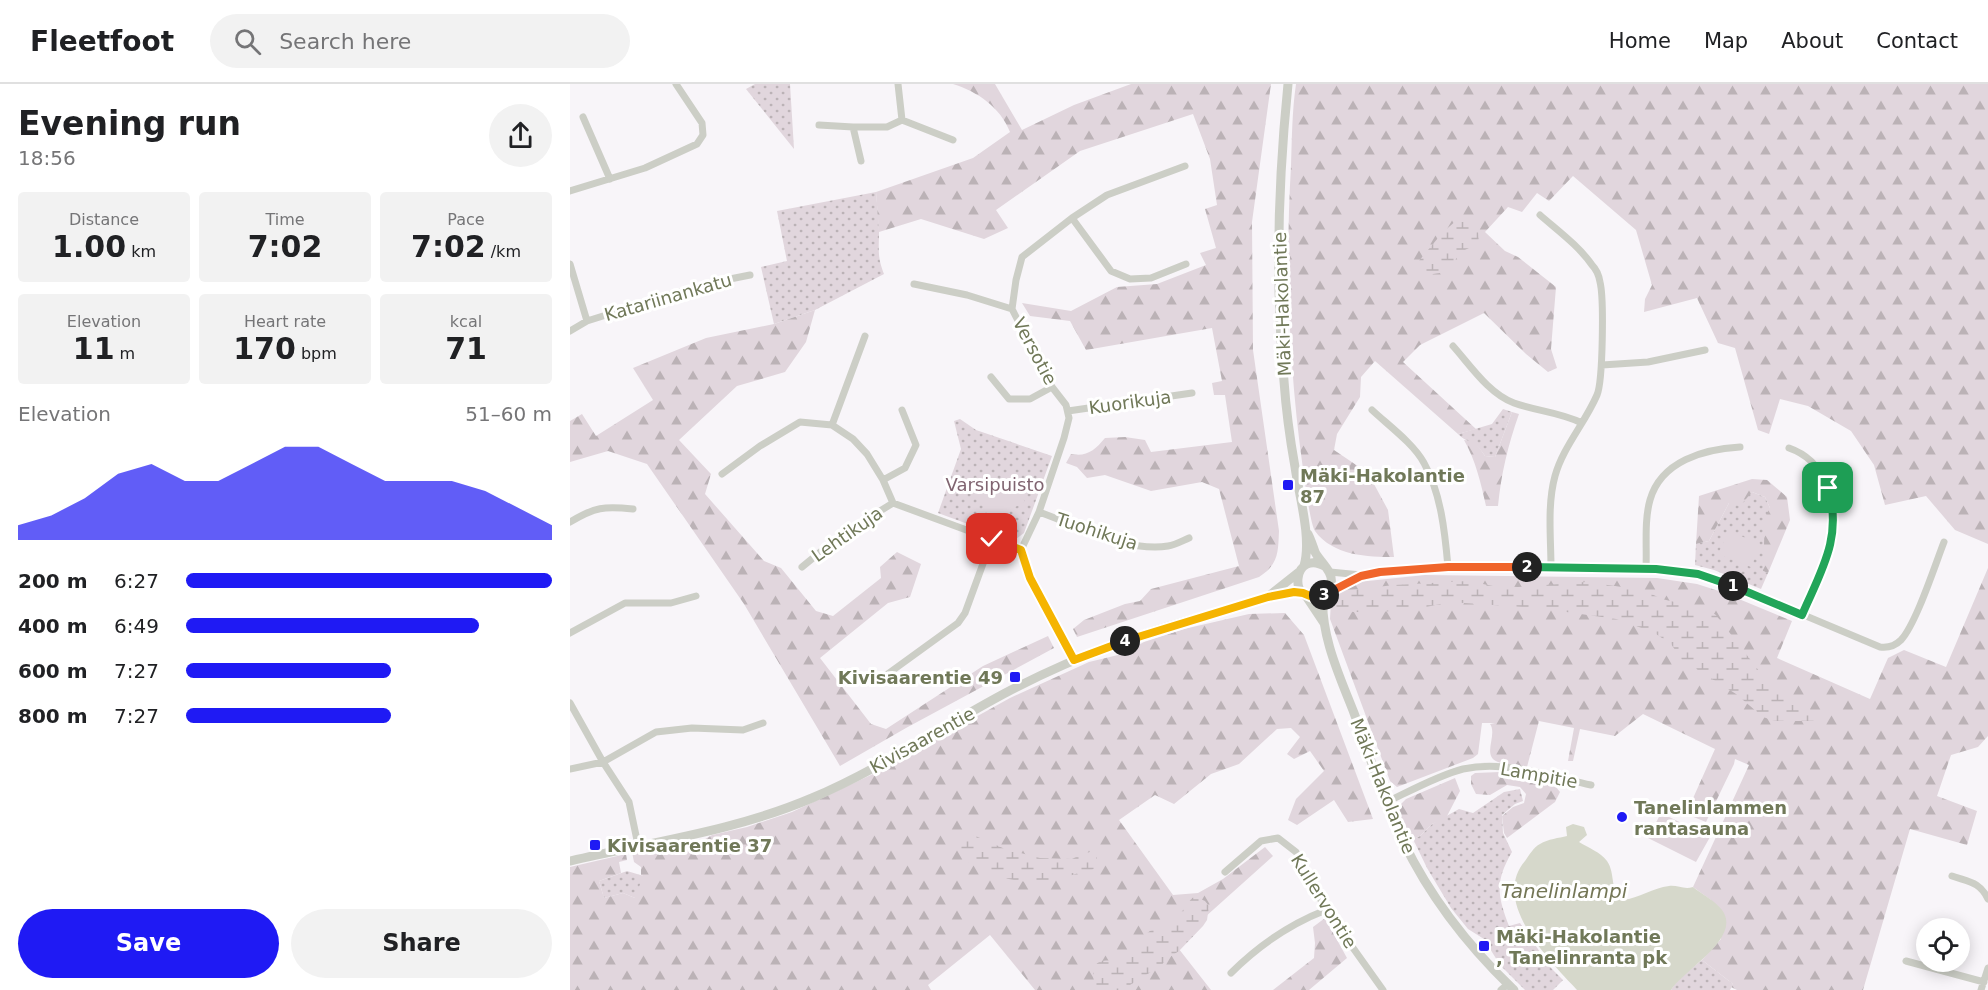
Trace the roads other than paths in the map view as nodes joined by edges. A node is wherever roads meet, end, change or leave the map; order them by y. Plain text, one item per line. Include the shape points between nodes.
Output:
1 (676, 84) edge
2 (898, 84) edge
3 (1288, 84) edge
4 (583, 117) dead end
5 (902, 120) junction
6 (819, 125) dead end
7 (853, 127) junction
8 (953, 140) dead end
9 (861, 161) dead end
10 (1185, 166) dead end
11 (610, 179) junction
12 (570, 192) edge
13 (1540, 215) dead end
14 (1072, 218) junction
15 (570, 264) edge
16 (1186, 264) dead end
17 (750, 275) dead end
18 (914, 284) dead end
19 (1012, 309) junction
20 (587, 321) junction
21 (570, 332) edge
22 (865, 336) dead end
23 (1453, 346) dead end
24 (1705, 350) dead end
25 (1602, 365) junction
26 (991, 377) dead end
27 (1052, 387) junction
28 (1192, 393) dead end
29 (902, 410) dead end
30 (1372, 410) dead end
31 (1068, 411) junction
32 (1582, 423) junction
33 (831, 425) junction
34 (1740, 447) dead end
35 (1789, 448) dead end
36 (722, 474) dead end
37 (883, 480) junction
38 (893, 503) junction
39 (633, 509) dead end
40 (1039, 512) junction
41 (570, 522) edge
42 (1304, 523) junction
43 (1189, 538) dead end
44 (992, 539) junction
45 (1944, 542) dead end
46 (1021, 550) junction
47 (802, 567) dead end
48 (1448, 567) junction
49 (1303, 568) junction
50 (1551, 568) junction
51 (1646, 569) junction
52 (1328, 570) junction
53 (1361, 576) junction
54 (1326, 593) junction
55 (1304, 594) junction
56 (696, 596) dead end
57 (1268, 597) junction
58 (1802, 615) junction
59 (1324, 623) junction
60 (570, 633) edge
61 (1074, 660) junction
62 (879, 681) dead end
63 (570, 703) edge
64 (763, 723) dead end
65 (603, 762) junction
66 (570, 769) edge
67 (1591, 785) dead end
68 (1387, 802) junction
69 (638, 845) junction
70 (570, 861) edge
71 (1225, 872) dead end
72 (1952, 876) dead end
73 (1988, 899) edge
74 (1326, 910) junction
75 (1906, 961) dead end
76 (1988, 968) edge
77 (1231, 973) dead end
78 (1983, 986) edge
79 (1508, 988) edge
80 (1383, 990) edge

1 - 11 street via 702,123 703,135 697,144
2 - 5 street
3 - 42 street, Mäki-Hakolantie via 1280,183 1280,316 1292,452
4 - 11 street
5 - 7 street via 886,127
5 - 8 street
6 - 7 street
7 - 9 street
10 - 14 street, Versotie via 1107,195
11 - 12 street
13 - 25 street via 1587,258 1600,281
14 - 16 street via 1111,271 1130,279 1151,278
14 - 19 street, Versotie via 1022,257
15 - 20 street
17 - 20 street, Katariinankatu via 705,284
18 - 19 street
19 - 27 street, Versotie
20 - 21 street, Katariinankatu
22 - 33 street
23 - 32 street via 1502,397
24 - 25 street via 1648,362
25 - 32 street via 1599,392
26 - 27 street via 1009,399 1030,399
27 - 31 street, Versotie
28 - 31 street, Kuorikuja
29 - 37 street via 916,445 905,468
30 - 48 street via 1424,462 1435,489
31 - 40 street via 1065,438
32 - 50 street via 1555,476
33 - 36 street via 800,422
33 - 37 street via 853,439
34 - 51 street via 1681,461 1666,472 1650,501
35 - 58 street via 1806,456 1822,475 1833,504 1833,537
37 - 38 street
38 - 44 street
38 - 47 street, Lehtikuja via 841,535
39 - 41 street via 606,507
40 - 43 street, Tuohikuja via 1132,546 1170,546
40 - 46 street
42 - 49 street, Mäki-Hakolantie via 1307,555
42 - 52 street, Mäki-Hakolantie
44 - 46 street
44 - 62 street via 958,623
45 - 58 street via 1912,621 1901,639 1891,646 1880,647
46 - 61 street via 1030,578
48 - 50 street
48 - 53 street
49 - 52 street via 1315,563
49 - 55 street via 1297,579
49 - 57 street, Kivisaarentie
50 - 51 street
51 - 58 street via 1720,580
52 - 53 street
52 - 54 street via 1332,582
53 - 54 street
54 - 55 street via 1315,598
54 - 59 street, Mäki-Hakolantie
55 - 57 street, Kivisaarentie
55 - 59 street, Mäki-Hakolantie
56 - 60 street via 671,603 625,603
57 - 61 street, Kivisaarentie via 1148,632
59 - 68 street, Mäki-Hakolantie via 1339,675
61 - 69 street, Kivisaarentie via 813,798 743,822
63 - 65 street
64 - 65 street via 743,730 692,728 656,732
65 - 66 street
65 - 69 street via 629,802
67 - 68 street, Lampitie via 1500,766 1482,766 1461,770
68 - 79 street, Mäki-Hakolantie via 1401,839 1433,895
69 - 70 street, Kivisaarentie
71 - 74 street, Kullervontie via 1261,842 1278,838 1296,852
72 - 73 street via 1977,884
74 - 77 street via 1272,938
74 - 80 street, Kullervontie
75 - 78 street
76 - 78 street

